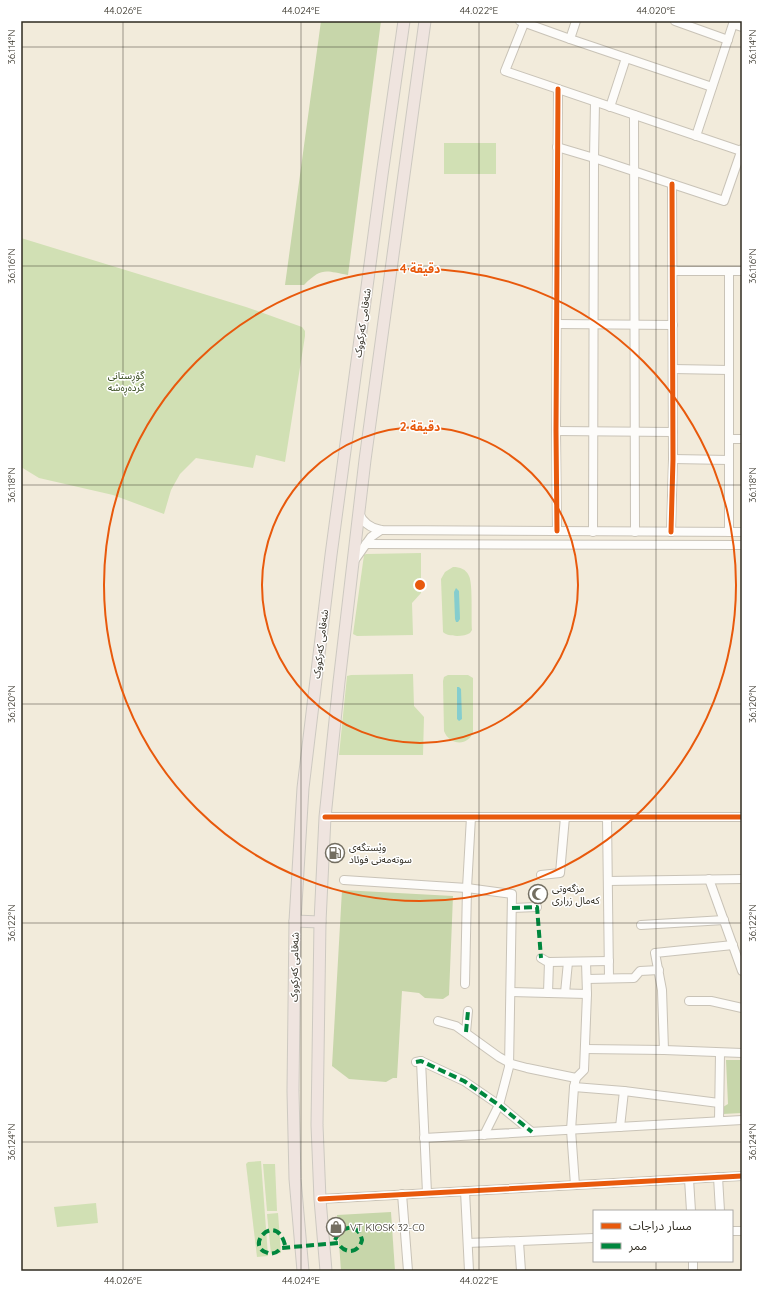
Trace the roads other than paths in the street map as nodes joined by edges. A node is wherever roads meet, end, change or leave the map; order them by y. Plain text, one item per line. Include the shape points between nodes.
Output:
1 (404, 21) edge
2 (576, 21) edge
3 (675, 21) edge
4 (422, 22) edge
5 (523, 22) edge
6 (733, 22) edge
7 (742, 27) edge
8 (570, 39) junction
9 (728, 40) junction
10 (626, 58) junction
11 (712, 86) junction
12 (558, 90) junction
13 (595, 102) junction
14 (610, 107) junction
15 (634, 115) junction
16 (696, 136) junction
17 (557, 147) junction
18 (742, 150) edge
19 (594, 158) junction
20 (633, 171) junction
21 (672, 184) junction
22 (672, 271) junction
23 (729, 271) junction
24 (742, 271) edge
25 (557, 324) junction
26 (593, 324) junction
27 (634, 325) junction
28 (672, 325) junction
29 (673, 369) junction
30 (729, 370) junction
31 (556, 430) junction
32 (593, 431) junction
33 (634, 431) junction
34 (673, 432) junction
35 (729, 439) junction
36 (742, 439) edge
37 (672, 459) junction
38 (729, 460) junction
39 (359, 512) junction
40 (381, 530) junction
41 (557, 531) junction
42 (593, 532) junction
43 (617, 532) junction
44 (635, 532) junction
45 (671, 532) junction
46 (729, 532) junction
47 (742, 532) edge
48 (366, 544) junction
49 (617, 545) junction
50 (742, 545) edge
51 (354, 561) junction
52 (325, 817) junction
53 (471, 817) junction
54 (565, 817) junction
55 (607, 817) junction
56 (742, 817) edge
57 (541, 875) dead end
58 (710, 879) junction
59 (742, 879) edge
60 (344, 880) dead end
61 (608, 881) junction
62 (467, 888) junction
63 (537, 907) dead end
64 (512, 908) junction
65 (724, 920) junction
66 (295, 921) junction
67 (320, 922) junction
68 (641, 925) dead end
69 (733, 945) junction
70 (609, 961) junction
71 (568, 962) junction
72 (586, 962) junction
73 (659, 970) junction
74 (742, 971) edge
75 (609, 978) junction
76 (587, 979) junction
77 (465, 984) dead end
78 (511, 992) junction
79 (548, 992) junction
80 (565, 993) junction
81 (587, 994) junction
82 (689, 1000) dead end
83 (742, 1008) edge
84 (468, 1011) dead end
85 (438, 1021) dead end
86 (466, 1032) junction
87 (585, 1049) junction
88 (664, 1050) junction
89 (720, 1053) junction
90 (742, 1053) edge
91 (509, 1062) junction
92 (576, 1078) junction
93 (574, 1087) junction
94 (624, 1091) junction
95 (719, 1104) junction
96 (499, 1105) junction
97 (742, 1120) edge
98 (719, 1121) junction
99 (620, 1127) junction
100 (571, 1130) junction
101 (532, 1132) junction
102 (484, 1135) junction
103 (424, 1138) junction
104 (742, 1176) edge
105 (718, 1178) junction
106 (689, 1179) junction
107 (575, 1186) junction
108 (465, 1191) junction
109 (427, 1193) junction
110 (402, 1194) junction
111 (320, 1199) junction
112 (691, 1210) edge
113 (720, 1210) edge
114 (593, 1238) edge
115 (519, 1242) junction
116 (468, 1243) junction
117 (303, 1271) edge
118 (326, 1271) edge
119 (408, 1271) edge
120 (469, 1271) edge
121 (521, 1271) edge

1 - 66 highway, شەقامی کەرکووک via 315,686 303,788
2 - 8 street
3 - 9 street
4 - 39 highway, شەقامی کەرکووک
5 - 8 street
5 - 12 street via 505,71
6 - 7 street
6 - 9 street
8 - 10 street
9 - 11 street
10 - 11 street
10 - 14 street
11 - 16 street
12 - 13 street
12 - 17 street
13 - 14 street
13 - 19 street
14 - 15 street
15 - 16 street
15 - 20 street
16 - 18 street
17 - 19 street
17 - 25 street
18 - 21 street via 724,201
19 - 20 street
19 - 26 street
20 - 21 street
20 - 27 street
21 - 22 street
22 - 23 street
22 - 28 street
23 - 24 street
23 - 30 street
25 - 26 street
25 - 31 street
26 - 27 street
26 - 32 street
27 - 28 street
27 - 33 street
28 - 29 street
29 - 30 street
29 - 34 street
30 - 35 street
31 - 32 street
31 - 41 street
32 - 33 street
32 - 42 street
33 - 34 street
33 - 44 street
34 - 37 street
35 - 36 street
35 - 38 street
37 - 38 street
37 - 45 street
38 - 46 street
39 - 40 street via 367,524
39 - 51 highway, شەقامی کەرکووک
40 - 41 street
40 - 48 street
41 - 42 street
42 - 43 street
43 - 44 street
43 - 49 street
44 - 45 street
45 - 46 street
46 - 47 street
48 - 49 street
48 - 51 street
49 - 50 street
51 - 52 highway, شەقامی کەرکووک
52 - 53 street
52 - 67 highway, شەقامی کەرکووک
53 - 54 street
53 - 62 street
54 - 55 street
54 - 57 street via 560,873
55 - 56 street
55 - 61 street
58 - 59 street
58 - 61 street
58 - 65 street
60 - 62 street
61 - 70 street
62 - 64 street via 512,894
62 - 77 street
63 - 64 street
64 - 78 street
65 - 68 street
65 - 69 street
66 - 67 highway
66 - 117 highway, شەقامی کەرکووک via 293,1097
67 - 111 highway, شەقامی کەرکووک via 317,1125
69 - 73 street via 655,953
69 - 74 street
70 - 72 street
70 - 75 street
71 - 72 street
71 - 79 street via 545,960
71 - 80 street
72 - 76 street
73 - 75 street via 640,971 634,978
73 - 88 street
75 - 76 street
76 - 81 street
78 - 79 street
78 - 91 street
79 - 80 street
80 - 81 street
81 - 87 street
82 - 83 street via 711,1001
84 - 86 street
85 - 86 street
86 - 91 street
87 - 88 street
87 - 92 street via 584,1070
88 - 89 street
89 - 90 street
89 - 95 street
91 - 92 street
91 - 96 street
92 - 93 street
93 - 94 street
93 - 100 street
94 - 95 street
94 - 99 street
95 - 98 street
96 - 101 street
96 - 102 street
96 - 103 street via 464,1081 419,1061
97 - 98 street
98 - 99 street
99 - 100 street
100 - 101 street
100 - 107 street
101 - 102 street
102 - 103 street
103 - 109 street
104 - 105 street
105 - 106 street
105 - 113 street
106 - 107 street
106 - 112 street
107 - 108 street
108 - 109 street
108 - 116 street
109 - 110 street
110 - 111 street
110 - 119 street
111 - 118 highway, شەقامی کەرکووک
114 - 115 street
115 - 116 street
115 - 121 street
116 - 120 street

